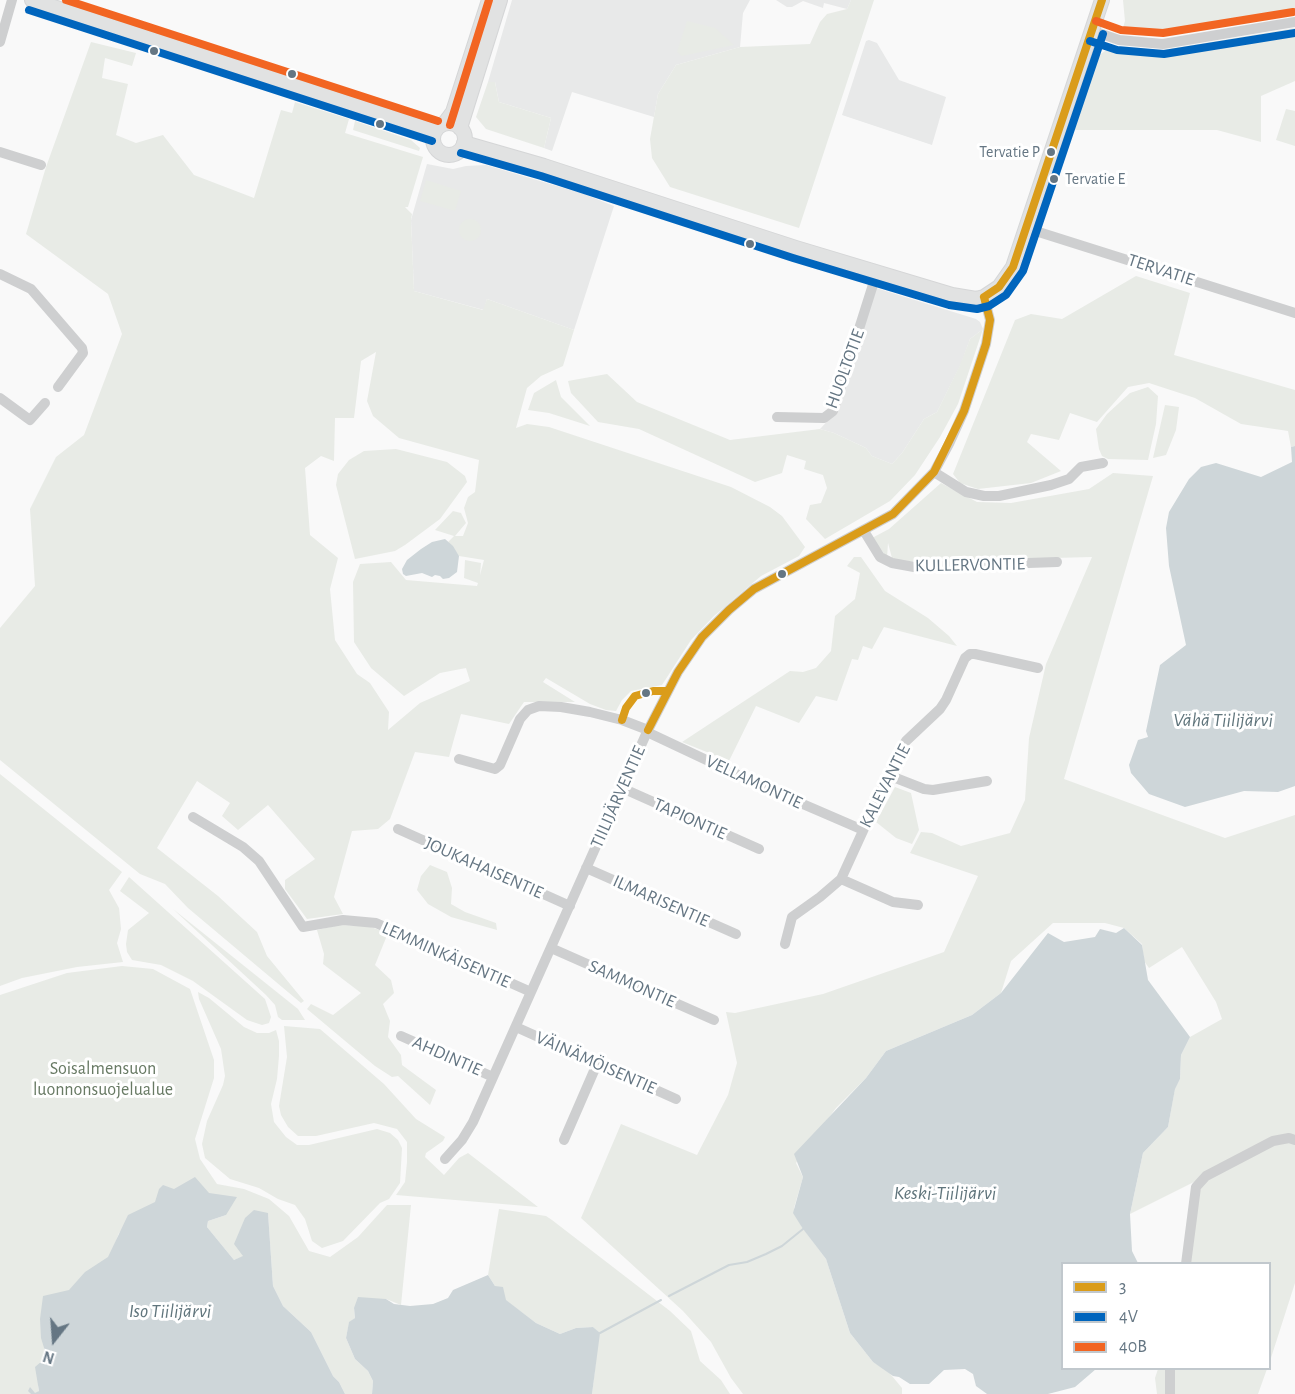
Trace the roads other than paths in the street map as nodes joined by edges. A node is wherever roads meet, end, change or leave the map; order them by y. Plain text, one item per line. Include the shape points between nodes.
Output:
1 (12, 0) edge
2 (32, 0) edge
3 (489, 0) edge
4 (500, 0) edge
5 (1102, 0) edge
6 (1295, 22) edge
7 (1092, 32) junction
8 (0, 42) edge
9 (439, 128) junction
10 (460, 128) junction
11 (464, 143) junction
12 (0, 153) edge
13 (41, 165) dead end
14 (1026, 228) junction
15 (877, 272) junction
16 (0, 274) edge
17 (984, 297) junction
18 (1295, 313) edge
19 (58, 387) dead end
20 (0, 398) edge
21 (45, 403) dead end
22 (777, 417) dead end
23 (1103, 463) dead end
24 (934, 472) junction
25 (864, 531) junction
26 (1057, 562) dead end
27 (1038, 668) dead end
28 (647, 731) junction
29 (459, 759) dead end
30 (888, 775) junction
31 (987, 781) dead end
32 (622, 788) junction
33 (193, 817) dead end
34 (398, 829) dead end
35 (863, 830) junction
36 (759, 849) dead end
37 (586, 868) junction
38 (841, 879) junction
39 (918, 905) dead end
40 (570, 906) junction
41 (736, 934) dead end
42 (785, 944) dead end
43 (551, 948) junction
44 (531, 992) junction
45 (714, 1020) dead end
46 (516, 1027) junction
47 (401, 1036) dead end
48 (597, 1064) junction
49 (494, 1077) junction
50 (676, 1099) dead end
51 (564, 1140) dead end
52 (1295, 1140) edge
53 (445, 1159) dead end
54 (1186, 1262) edge
55 (1170, 1370) edge
56 (1170, 1394) edge

1 - 8 street
2 - 9 main road
3 - 9 main road via 453,112
4 - 10 main road
5 - 7 main road
6 - 7 street via 1163,44 1119,40
7 - 14 main road
9 - 10 main road via 449,123
9 - 11 main road via 434,145 442,154 455,154
10 - 11 main road
11 - 15 main road
12 - 13 street
14 - 17 main road via 1010,274
14 - 18 street, TERVATIE
15 - 17 main road via 969,300
15 - 22 street, HUOLTOTIE via 833,411 825,418
16 - 19 street via 31,289 82,348 83,353
17 - 24 street, TIILIJÄRVENTIE via 990,320 986,344 964,411
20 - 21 street via 30,420
23 - 24 street via 1081,467 1069,479 1052,485 999,496 966,492
24 - 25 street, TIILIJÄRVENTIE via 892,514
25 - 26 street, KULLERVONTIE via 880,557 914,567
25 - 28 street, TIILIJÄRVENTIE via 754,589 729,610 702,637 678,672
27 - 30 street, KALEVANTIE via 970,654 940,709 906,741
28 - 29 street, VELLAMONTIE via 590,712 539,706 520,719 495,769
28 - 32 street, TIILIJÄRVENTIE
28 - 35 street, VELLAMONTIE
30 - 31 street via 933,790
30 - 35 street, KALEVANTIE
32 - 36 street, TAPIONTIE
32 - 37 street, TIILIJÄRVENTIE
33 - 44 street, LEMMINKÄISENTIE via 259,861 303,927 343,920 376,923
34 - 40 street, JOUKAHAISENTIE
35 - 38 street, KALEVANTIE
37 - 40 street, TIILIJÄRVENTIE
37 - 41 street, ILMARISENTIE
38 - 39 street via 893,902
38 - 42 street, KALEVANTIE via 792,917
40 - 43 street, TIILIJÄRVENTIE
43 - 44 street, TIILIJÄRVENTIE
43 - 45 street, SAMMONTIE
44 - 46 street, TIILIJÄRVENTIE
46 - 48 street, VÄINÄMÖISENTIE
46 - 49 street, TIILIJÄRVENTIE
47 - 49 street, AHDINTIE
48 - 50 street, VÄINÄMÖISENTIE
48 - 51 street
49 - 53 street, TIILIJÄRVENTIE via 466,1136
52 - 54 street via 1273,1141 1206,1176 1197,1187
55 - 56 street

